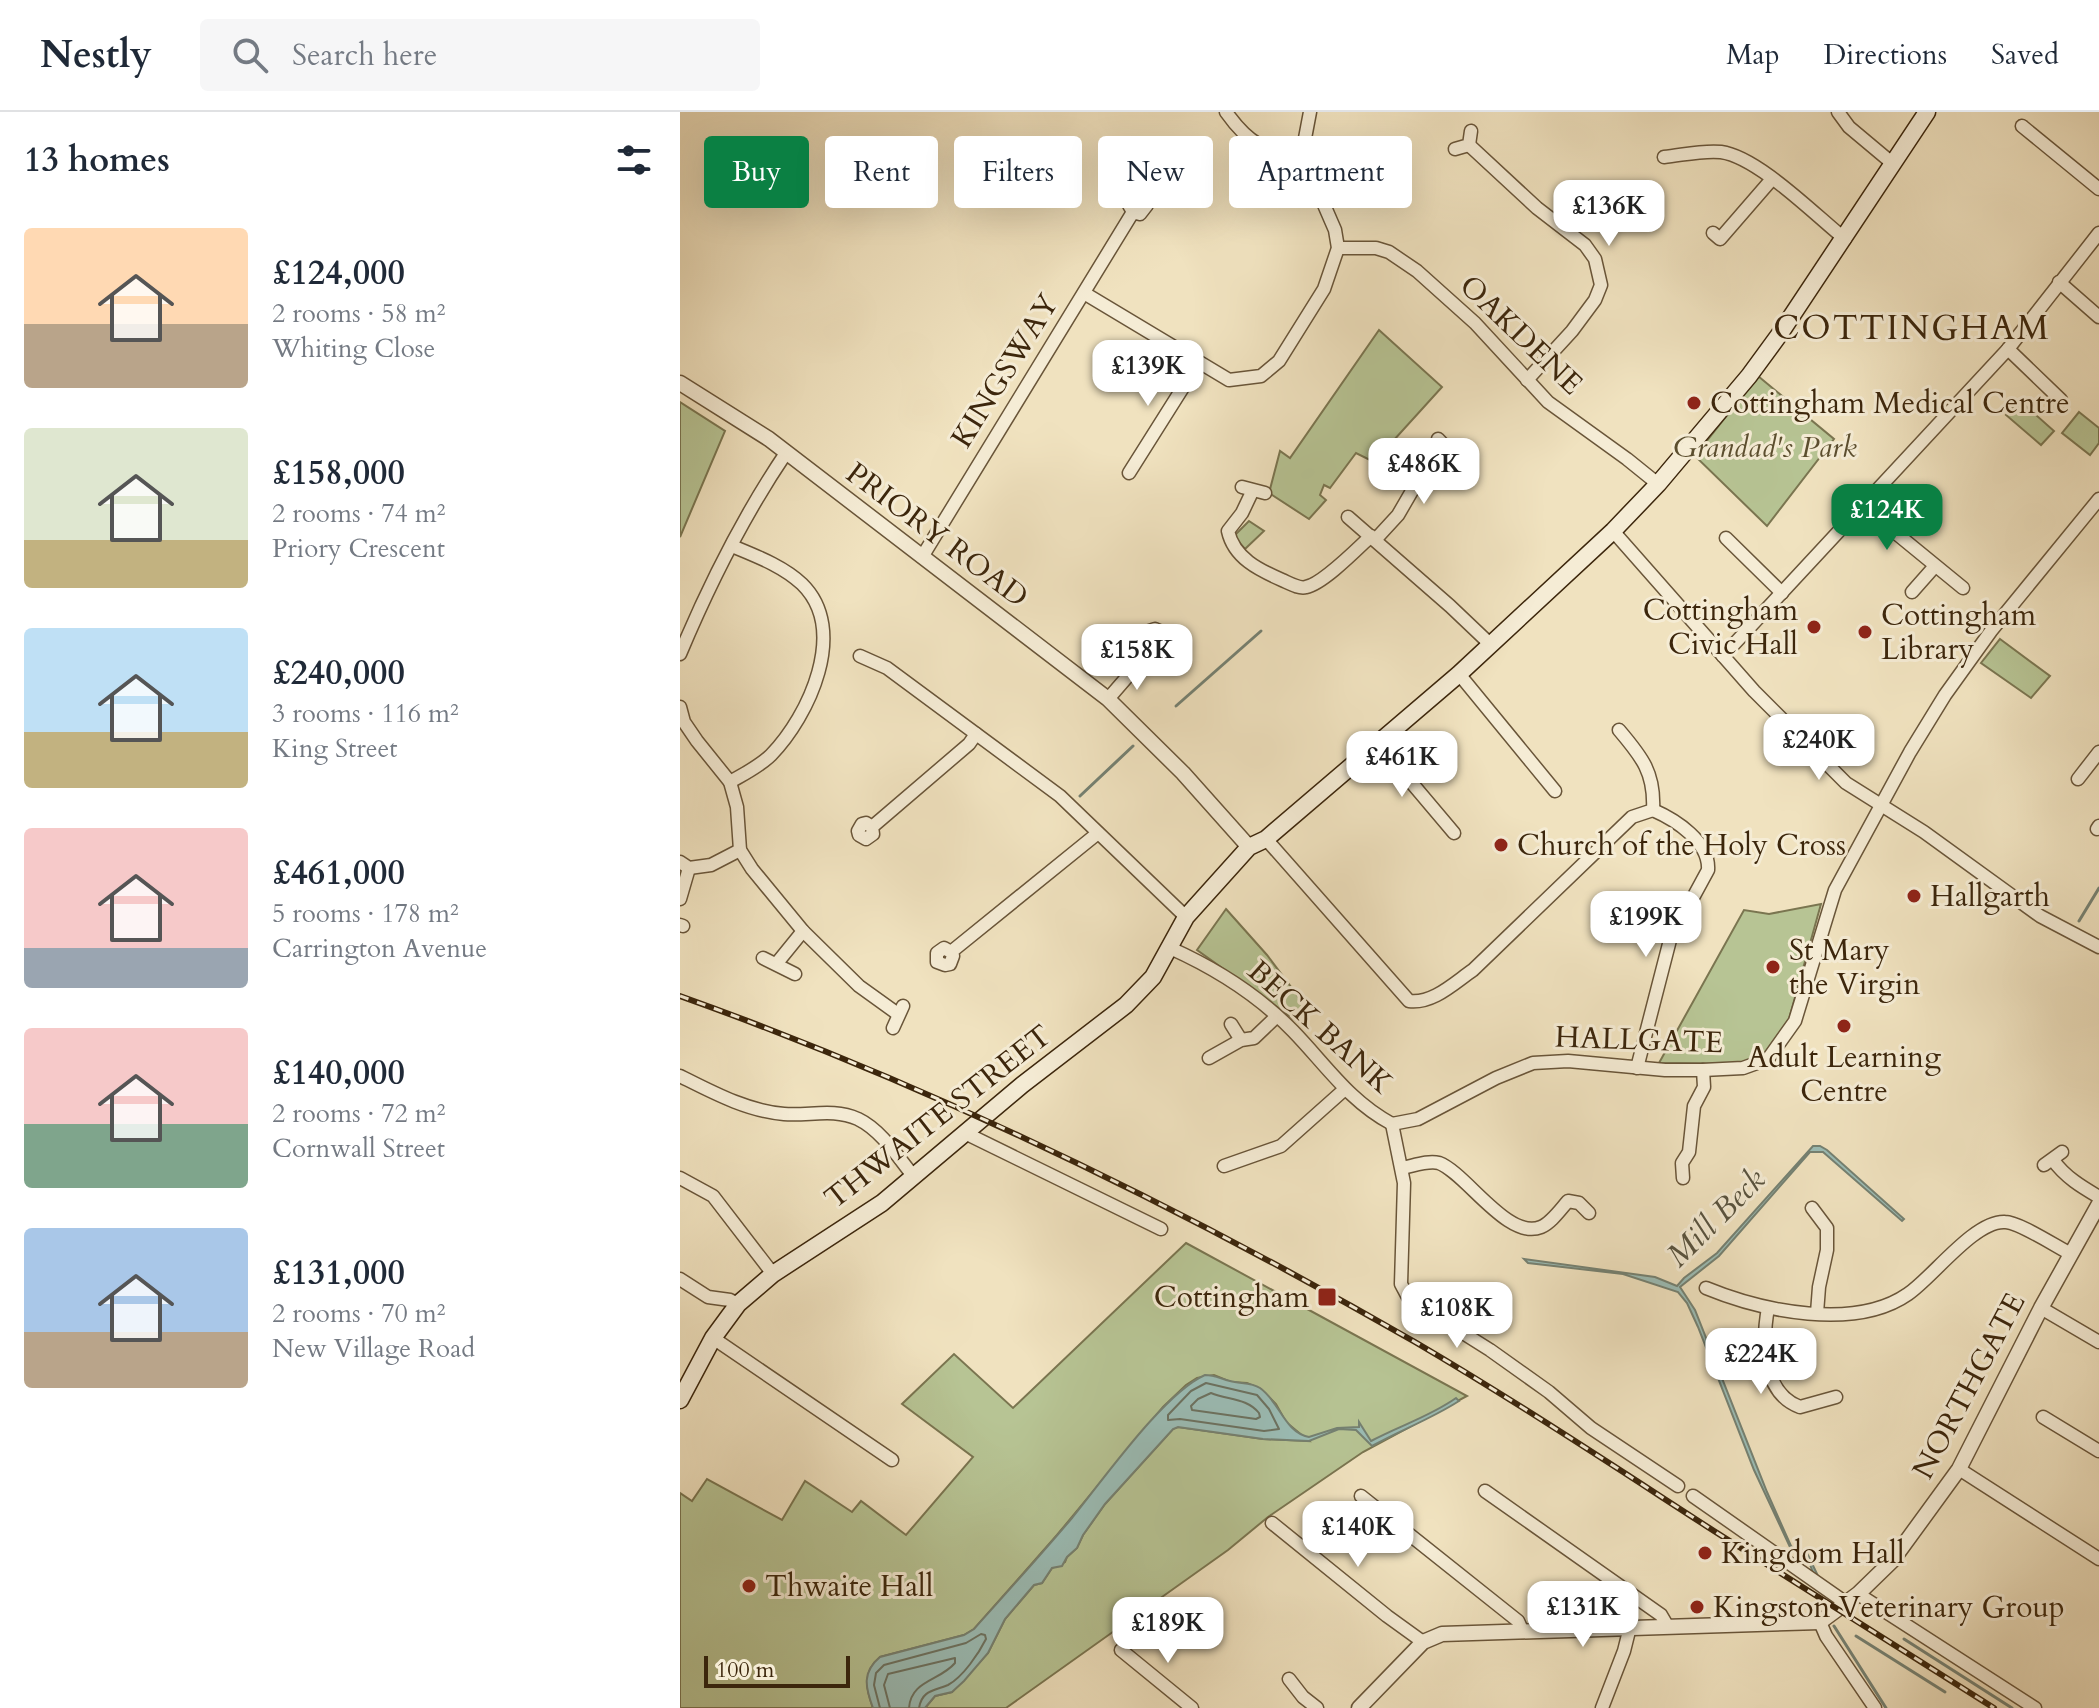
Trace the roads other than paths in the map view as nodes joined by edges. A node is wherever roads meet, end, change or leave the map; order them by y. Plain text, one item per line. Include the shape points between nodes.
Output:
1 (1226, 112) edge
2 (1310, 112) edge
3 (1838, 112) edge
4 (1927, 112) edge
5 (2022, 126) dead end
6 (1471, 131) dead end
7 (1246, 136) edge
8 (1305, 136) edge
9 (1469, 145) junction
10 (1455, 149) dead end
11 (1673, 159) dead end
12 (1892, 163) junction
13 (1772, 179) junction
14 (2099, 189) edge
15 (1325, 208) edge
16 (1133, 212) dead end
17 (1713, 233) dead end
18 (2099, 233) edge
19 (1845, 239) junction
20 (1338, 248) junction
21 (2059, 282) junction
22 (1084, 293) junction
23 (2099, 317) edge
24 (2008, 349) junction
25 (1199, 362) junction
26 (1527, 380) junction
27 (680, 383) edge
28 (2061, 400) dead end
29 (1438, 439) dead end
30 (1450, 451) junction
31 (786, 453) junction
32 (1459, 461) dead end
33 (1129, 473) dead end
34 (1658, 484) junction
35 (1253, 491) dead end
36 (2099, 499) edge
37 (1864, 507) junction
38 (1348, 517) dead end
39 (1613, 531) junction
40 (1373, 538) junction
41 (1726, 538) dead end
42 (732, 546) junction
43 (922, 557) junction
44 (1935, 566) junction
45 (1963, 588) dead end
46 (1912, 592) dead end
47 (1782, 593) junction
48 (1490, 644) junction
49 (680, 654) edge
50 (1147, 654) dead end
51 (860, 656) dead end
52 (1723, 656) junction
53 (1459, 674) junction
54 (1108, 699) junction
55 (680, 707) edge
56 (1626, 732) dead end
57 (976, 734) junction
58 (1378, 743) junction
59 (2097, 760) edge
60 (2078, 779) dead end
61 (730, 782) junction
62 (1555, 791) dead end
63 (1882, 805) junction
64 (1653, 810) junction
65 (872, 827) dead end
66 (1098, 833) junction
67 (1454, 833) dead end
68 (1266, 839) junction
69 (1249, 847) junction
70 (740, 850) junction
71 (684, 865) edge
72 (680, 899) edge
73 (1186, 917) junction
74 (803, 931) junction
75 (2099, 947) edge
76 (1170, 948) junction
77 (951, 952) dead end
78 (763, 958) dead end
79 (777, 963) junction
80 (795, 974) dead end
81 (1276, 1017) junction
82 (1231, 1024) dead end
83 (893, 1028) dead end
84 (1241, 1040) junction
85 (1209, 1058) dead end
86 (1637, 1068) junction
87 (1703, 1070) junction
88 (680, 1076) edge
89 (1345, 1089) junction
90 (1392, 1124) junction
91 (965, 1133) junction
92 (2053, 1159) dead end
93 (1224, 1166) dead end
94 (1402, 1168) junction
95 (914, 1177) junction
96 (680, 1178) edge
97 (1683, 1178) dead end
98 (2099, 1197) edge
99 (2099, 1204) edge
100 (1813, 1207) dead end
101 (1589, 1213) dead end
102 (1161, 1229) dead end
103 (2071, 1254) junction
104 (773, 1274) junction
105 (680, 1279) edge
106 (1705, 1287) dead end
107 (738, 1304) junction
108 (1768, 1308) junction
109 (2041, 1308) junction
110 (1817, 1313) junction
111 (713, 1338) junction
112 (2099, 1342) edge
113 (1836, 1398) dead end
114 (680, 1400) edge
115 (2047, 1423) dead end
116 (2099, 1451) edge
117 (892, 1460) dead end
118 (1959, 1469) junction
119 (1678, 1486) dead end
120 (1485, 1491) dead end
121 (1693, 1496) dead end
122 (1365, 1503) dead end
123 (1272, 1523) dead end
124 (2099, 1559) edge
125 (1852, 1598) junction
126 (1820, 1622) junction
127 (1630, 1627) junction
128 (1668, 1627) junction
129 (1523, 1632) junction
130 (1423, 1642) junction
131 (1121, 1649) dead end
132 (1289, 1679) dead end
133 (1192, 1708) edge
134 (1317, 1708) edge
135 (1359, 1708) edge
136 (1602, 1708) edge
137 (1875, 1708) edge
138 (2035, 1708) edge

1 - 7 street
2 - 8 street
3 - 12 street
4 - 12 main road
5 - 14 street
6 - 9 street
9 - 10 street
9 - 26 street via 1595,259 1601,285 1595,300
11 - 13 street via 1720,152
12 - 19 main road
13 - 17 street via 1720,239
13 - 19 street
15 - 20 street
16 - 22 street, KINGSWAY
18 - 21 street
19 - 34 main road via 1749,376
20 - 25 street via 1324,289 1279,361 1261,376 1229,380
20 - 26 street, OAKDENE via 1376,248 1417,271
21 - 23 street
21 - 24 street
22 - 25 street
22 - 43 street, KINGSWAY
24 - 28 street
24 - 37 street
25 - 33 street
26 - 34 street, OAKDENE via 1572,421
27 - 31 street, PRIORY ROAD
29 - 30 street
30 - 32 street
30 - 40 street
31 - 42 street
31 - 43 street, PRIORY ROAD
34 - 39 main road
35 - 40 street via 1228,531 1231,543 1257,569 1297,586 1307,587
36 - 63 street, HALLGATE via 1945,695
37 - 44 street
37 - 47 street
38 - 40 street
39 - 48 main road
39 - 52 street
40 - 48 street
41 - 47 street
42 - 49 street
42 - 61 street via 803,584 820,609 825,631 814,686 786,737 769,757
43 - 54 street, PRIORY ROAD
44 - 45 street
44 - 46 street
47 - 52 street
48 - 53 main road
50 - 54 street
51 - 57 street via 887,668
52 - 63 street via 1846,783
53 - 58 main road
53 - 62 street
54 - 69 street, PRIORY ROAD
55 - 61 street via 684,722
56 - 64 street via 1654,787
57 - 65 street
57 - 66 street via 1060,796
58 - 67 street
58 - 68 main road
59 - 60 street
61 - 70 street
63 - 75 street via 2040,916
63 - 87 street, HALLGATE via 1835,890 1795,1021 1785,1037 1768,1059 1743,1068
64 - 68 street via 1632,817 1473,970 1421,1003 1409,1001
64 - 86 street via 1670,818 1709,858 1708,870 1670,940
66 - 73 street
66 - 77 street
68 - 69 main road
69 - 73 main road, THWAITE STREET
70 - 71 street via 711,865
70 - 74 street
71 - 72 street
73 - 76 main road, THWAITE STREET
74 - 79 street
74 - 83 street via 859,986 900,1010
76 - 81 street, BECK BANK via 1250,992
76 - 91 main road, THWAITE STREET via 1153,977 1126,1005
78 - 79 street
79 - 80 street
81 - 84 street via 1254,1038
81 - 89 street, BECK BANK
82 - 84 street
84 - 85 street
86 - 87 street, HALLGATE
86 - 90 street, HALLGATE via 1533,1063 1418,1119
87 - 97 street via 1689,1152 1676,1162
88 - 95 street via 753,1108 785,1114 824,1111 858,1119 874,1129
89 - 90 street, BECK BANK
89 - 93 street via 1281,1146
90 - 94 street
91 - 95 main road, THWAITE STREET
91 - 102 street
92 - 98 street via 2059,1170
94 - 101 street via 1435,1162 1452,1170 1506,1226 1544,1226 1568,1201
94 - 119 street via 1401,1284 1409,1299 1490,1350
95 - 104 main road, THWAITE STREET
96 - 104 street via 713,1196
99 - 103 street, NORTHGATE
100 - 110 street via 1827,1228
103 - 109 street, NORTHGATE
103 - 110 street via 2006,1221 1989,1225 1888,1306 1860,1313
104 - 107 main road, THWAITE STREET
105 - 107 street via 708,1297
106 - 108 street
107 - 111 main road, THWAITE STREET
108 - 110 street
108 - 113 street via 1764,1351 1784,1398 1799,1414
109 - 112 street
109 - 118 street, NORTHGATE
111 - 114 main road, THWAITE STREET
111 - 117 street
115 - 116 street
118 - 124 street
118 - 125 street, NORTHGATE via 1892,1561
120 - 128 street via 1661,1615
121 - 125 street
122 - 129 street via 1518,1621
123 - 130 street
125 - 126 street, NORTHGATE
125 - 138 street
126 - 128 street
126 - 137 street
127 - 128 street
127 - 129 street
127 - 136 street
129 - 130 street via 1442,1634
130 - 135 street
131 - 133 street
132 - 134 street

